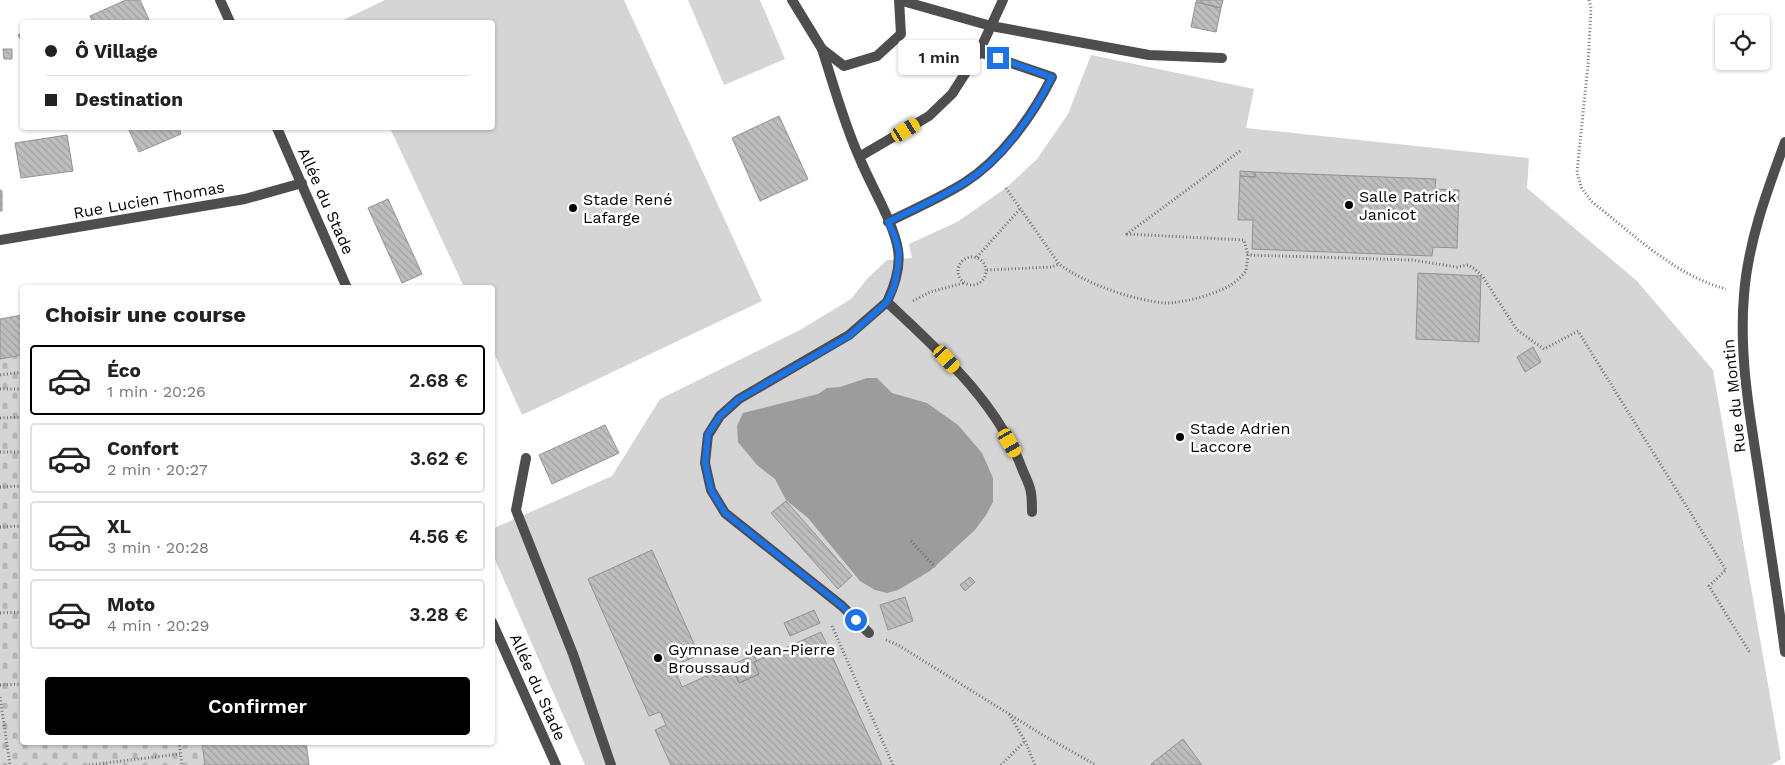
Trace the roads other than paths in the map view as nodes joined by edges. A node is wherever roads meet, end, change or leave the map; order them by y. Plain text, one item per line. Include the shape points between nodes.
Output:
1 (220, 0) edge
2 (792, 0) edge
3 (899, 0) edge
4 (1003, 0) edge
5 (914, 2) edge
6 (229, 20) edge
7 (991, 26) junction
8 (822, 50) junction
9 (980, 52) junction
10 (1222, 58) dead end
11 (278, 130) edge
12 (1785, 142) edge
13 (859, 157) junction
14 (302, 183) junction
15 (888, 222) junction
16 (0, 240) edge
17 (346, 285) edge
18 (887, 302) junction
19 (526, 458) dead end
20 (1032, 512) dead end
21 (495, 629) edge
22 (869, 633) road end
23 (1785, 652) edge
24 (556, 765) edge
25 (611, 765) edge

1 - 6 street
2 - 8 street
3 - 5 street
3 - 8 street via 901,34 877,56 844,66
4 - 7 street
5 - 7 street
7 - 9 street
7 - 10 street via 1149,55
8 - 13 street
9 - 13 street via 952,94 929,116
9 - 15 street via 1052,77 1019,132 989,163 966,182
11 - 14 street, Allée du Stade
12 - 23 street, Rue du Montin via 1763,203 1749,258 1742,343
13 - 15 street
14 - 16 street, Rue Lucien Thomas via 245,199
14 - 17 street, Allée du Stade
15 - 18 street via 899,252 894,287
18 - 20 street via 938,349 981,398 1018,457 1031,491
18 - 22 street via 849,336 739,399 726,410 708,434 705,463 711,490 725,513 842,606
19 - 25 street via 516,510 573,654
21 - 24 street, Allée du Stade

